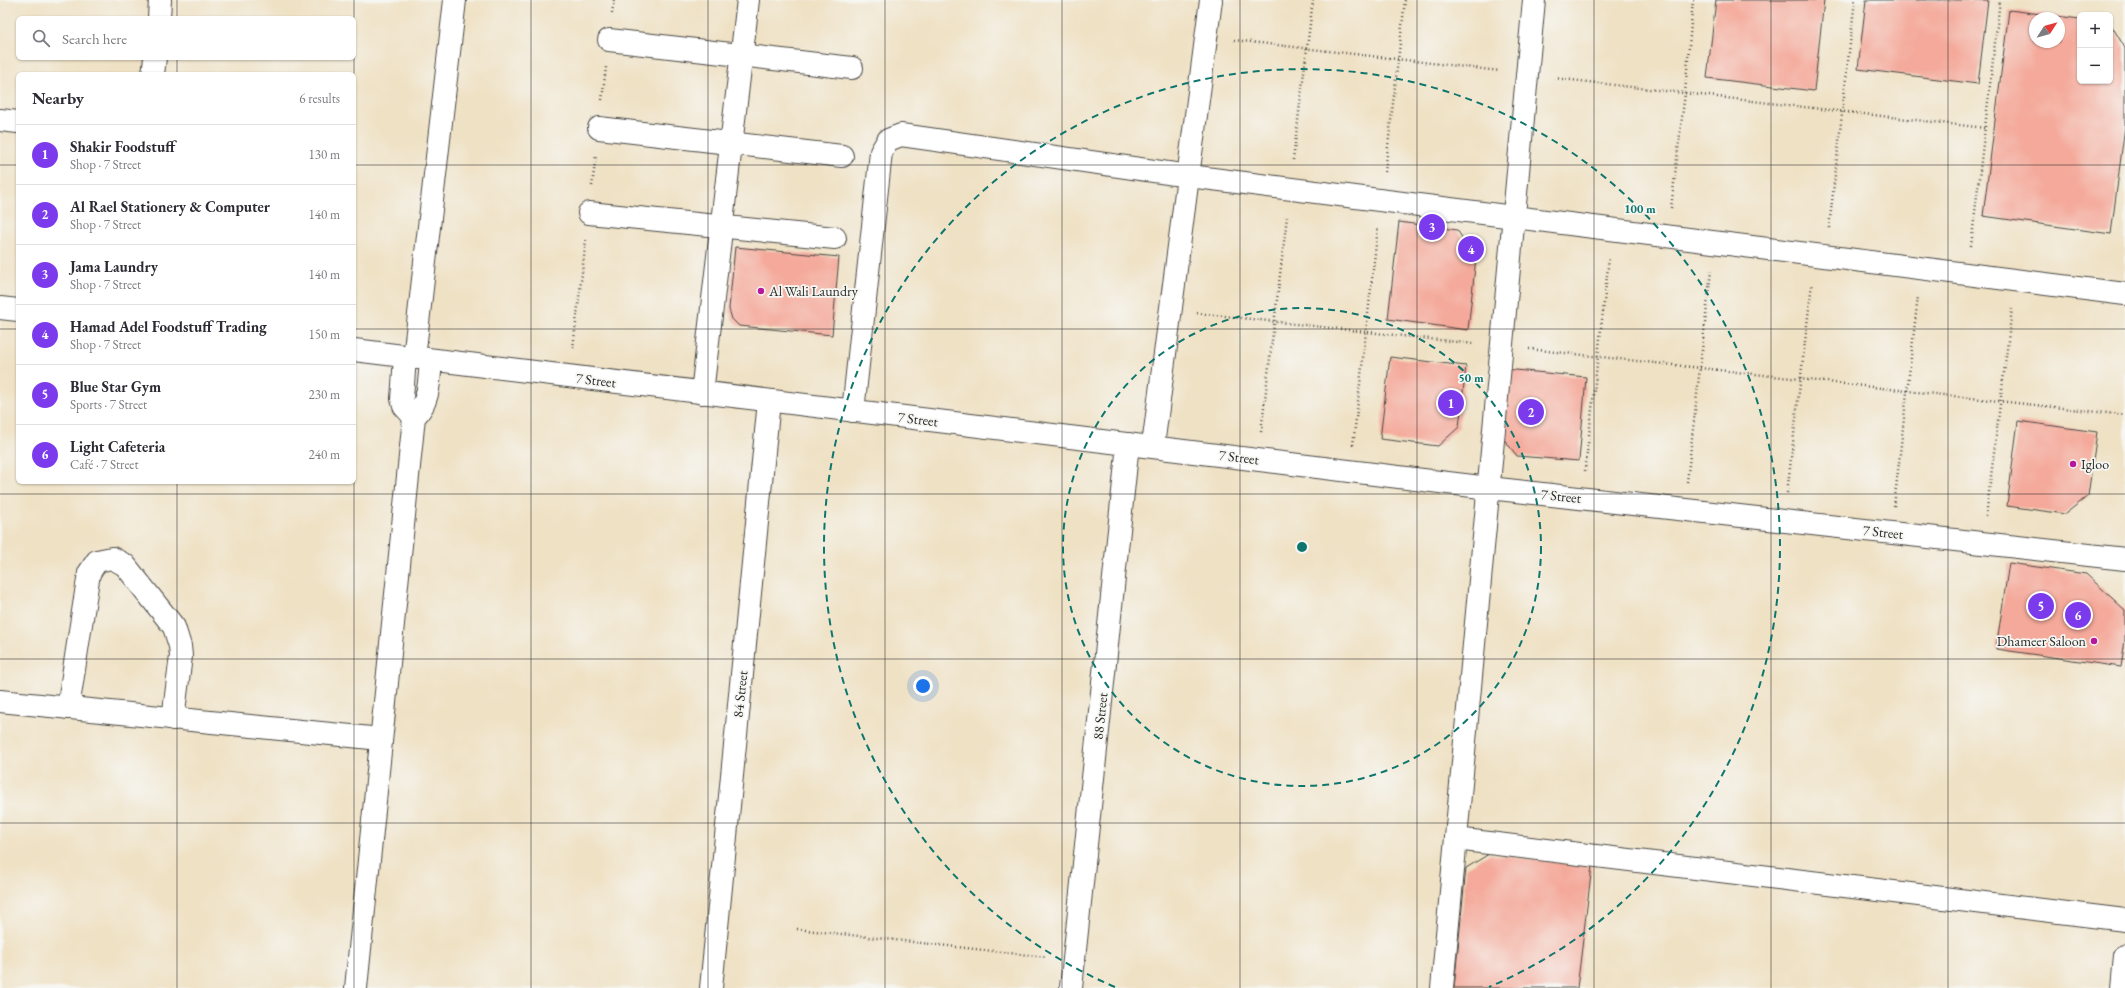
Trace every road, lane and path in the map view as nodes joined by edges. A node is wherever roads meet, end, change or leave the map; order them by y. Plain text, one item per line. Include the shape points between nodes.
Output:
1 (160, 0) edge
2 (455, 0) edge
3 (748, 0) edge
4 (1211, 0) edge
5 (1313, 0) edge
6 (1405, 0) edge
7 (1534, 0) edge
8 (1693, 0) edge
9 (1855, 0) edge
10 (2000, 0) edge
11 (159, 16) edge
12 (1206, 37) junction
13 (609, 40) dead end
14 (1307, 49) junction
15 (742, 55) junction
16 (155, 60) edge
17 (1398, 60) junction
18 (852, 68) dead end
19 (153, 72) edge
20 (1527, 74) junction
21 (1685, 93) junction
22 (1842, 112) junction
23 (0, 120) edge
24 (16, 122) edge
25 (598, 128) dead end
26 (1985, 128) junction
27 (732, 143) junction
28 (842, 156) dead end
29 (1189, 176) junction
30 (1290, 189) junction
31 (1382, 200) junction
32 (589, 213) dead end
33 (1514, 217) junction
34 (722, 227) junction
35 (1612, 229) junction
36 (1668, 236) junction
37 (835, 238) dead end
38 (1714, 242) junction
39 (1821, 255) junction
40 (1922, 268) junction
41 (1968, 274) junction
42 (2016, 280) junction
43 (2125, 294) edge
44 (0, 308) edge
45 (16, 310) edge
46 (1171, 310) junction
47 (1274, 322) junction
48 (1366, 332) junction
49 (1502, 346) junction
50 (356, 350) edge
51 (1598, 357) junction
52 (417, 358) junction
53 (1700, 368) junction
54 (1801, 379) junction
55 (1908, 391) junction
56 (702, 393) junction
57 (769, 401) junction
58 (2000, 401) junction
59 (853, 411) junction
60 (2125, 415) edge
61 (1128, 444) junction
62 (1153, 446) junction
63 (1257, 459) junction
64 (1350, 470) junction
65 (1489, 488) junction
66 (1582, 498) junction
67 (1684, 510) junction
68 (1784, 521) junction
69 (1891, 533) junction
70 (1982, 543) junction
71 (2125, 559) edge
72 (0, 701) edge
73 (68, 708) junction
74 (173, 719) junction
75 (381, 739) junction
76 (1456, 839) junction
77 (2125, 920) edge
78 (797, 929) dead end
79 (1074, 960) junction
80 (356, 988) edge
81 (711, 988) edge
82 (1071, 988) edge
83 (1442, 988) edge

1 - 11 street
2 - 52 street
3 - 15 street
4 - 12 street
5 - 14 path
6 - 17 path
7 - 20 street
8 - 21 path
9 - 22 path
10 - 26 path
12 - 14 path
12 - 29 street
13 - 15 street
14 - 17 path
14 - 30 path
15 - 18 street
15 - 27 street
16 - 19 street
17 - 20 path
17 - 31 path
20 - 21 path
20 - 33 street
21 - 22 path
21 - 36 path
22 - 26 path
22 - 39 path
23 - 24 street
25 - 27 street
26 - 41 path
27 - 28 street
27 - 34 street
29 - 30 street
29 - 46 street
29 - 59 street via 908,135 888,140 881,152
30 - 31 street
30 - 47 path
31 - 33 street
31 - 48 path
32 - 34 street
33 - 35 street
33 - 49 street
34 - 37 street
34 - 56 street
35 - 36 street
35 - 51 path
36 - 38 street
38 - 39 street
38 - 53 path
39 - 40 street
39 - 54 path
40 - 41 street
40 - 55 path
41 - 42 street
42 - 43 street
42 - 58 path
44 - 45 street
46 - 47 path
46 - 62 street
47 - 48 path
47 - 63 path
48 - 49 path
48 - 64 path
49 - 51 path
49 - 65 street
50 - 52 street, 7 Street
51 - 53 path
51 - 66 path
52 - 56 street, 7 Street
52 - 75 street via 426,399 424,406 414,417
53 - 54 path
53 - 67 path
54 - 55 path
54 - 68 path
55 - 58 path
55 - 69 path
56 - 57 street, 7 Street
57 - 59 street, 7 Street
57 - 81 street, 84 Street
58 - 60 path
58 - 70 path
59 - 61 street, 7 Street
61 - 62 street, 7 Street
61 - 79 street, 88 Street
62 - 63 street, 7 Street
63 - 64 street, 7 Street
64 - 65 street, 7 Street
65 - 66 street, 7 Street
65 - 76 street
66 - 67 street, 7 Street
67 - 68 street, 7 Street
68 - 69 street, 7 Street
69 - 70 street, 7 Street
70 - 71 street, 7 Street
72 - 73 street
73 - 74 street
73 - 74 street via 89,573 97,561 112,558 125,565 171,623 178,636 181,656
74 - 75 street
75 - 80 street
76 - 77 street
76 - 83 street
78 - 79 path
79 - 82 street, 88 Street

